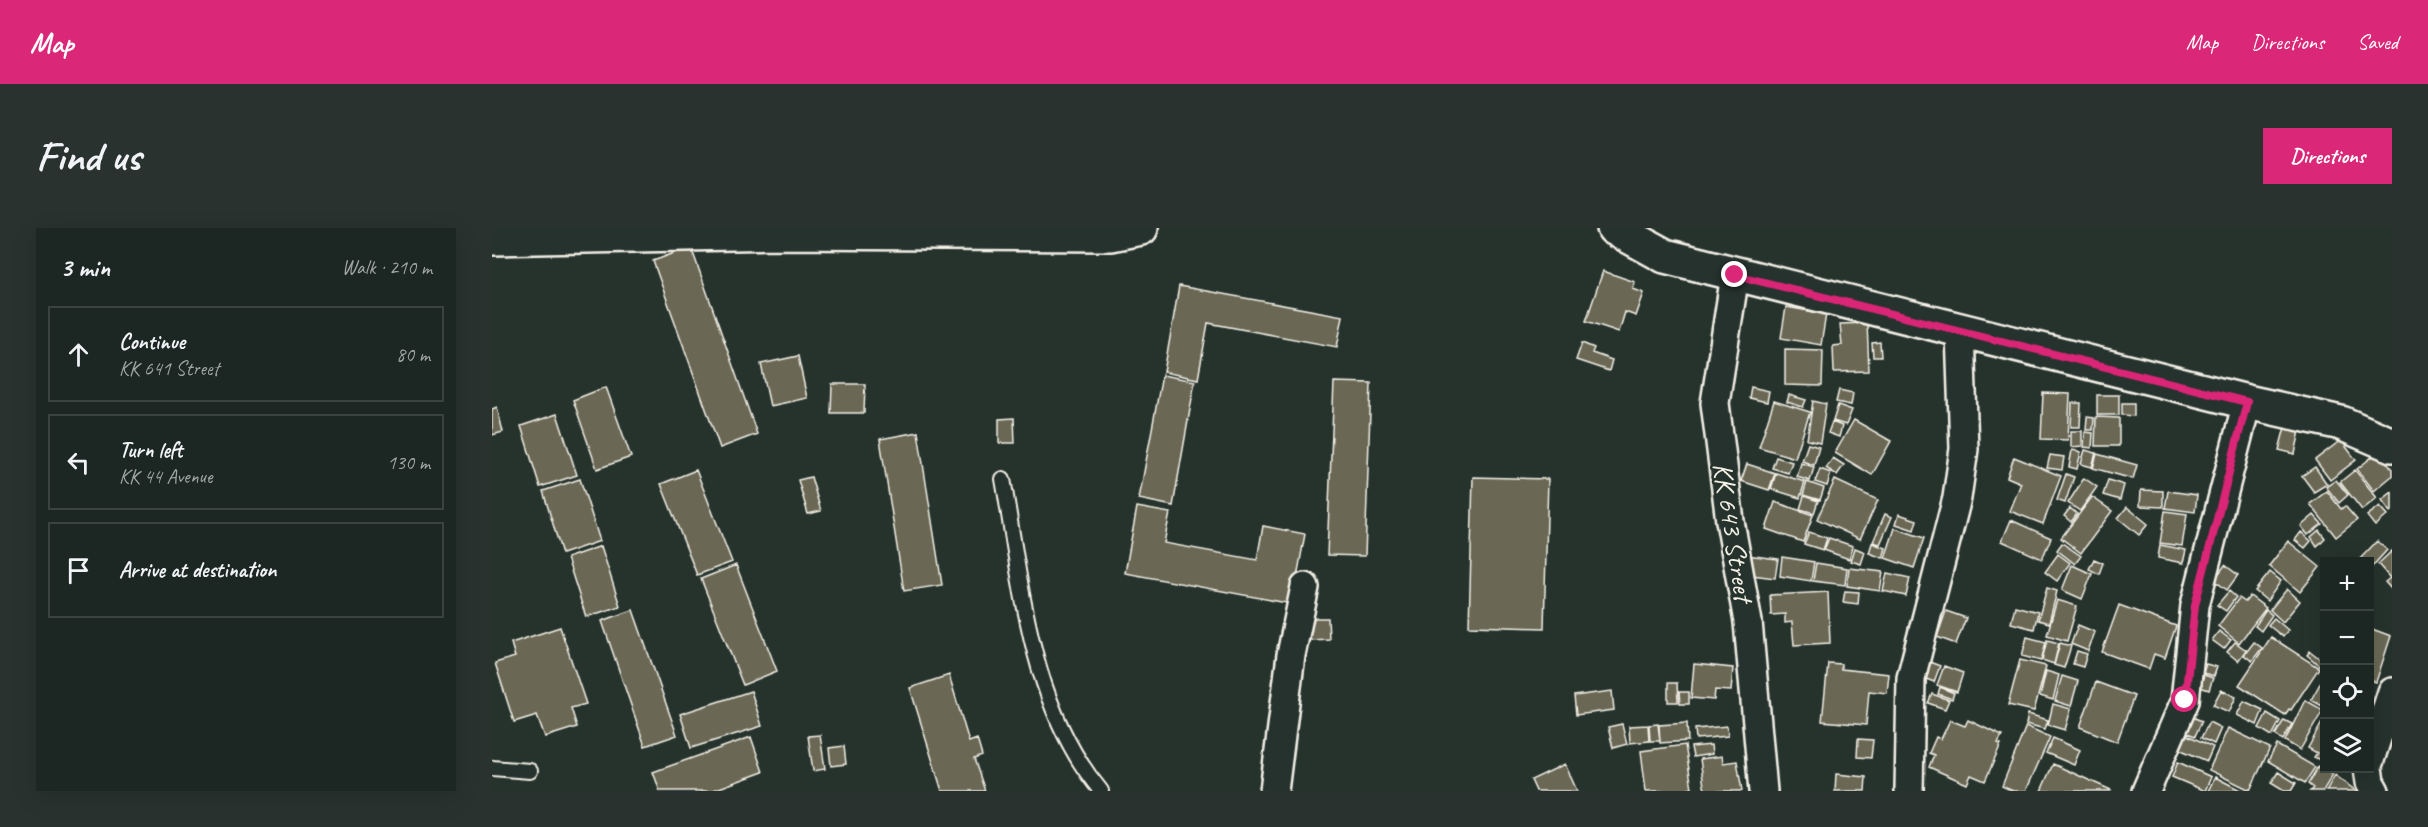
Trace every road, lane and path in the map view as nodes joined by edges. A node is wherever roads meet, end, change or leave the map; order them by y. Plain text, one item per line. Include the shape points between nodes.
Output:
1 (1141, 228) edge
2 (1614, 228) edge
3 (492, 238) edge
4 (1735, 275) junction
5 (1960, 331) junction
6 (2247, 402) junction
7 (2392, 445) edge
8 (1003, 479) dead end
9 (1305, 587) dead end
10 (2392, 692) edge
11 (2374, 748) edge
12 (492, 768) edge
13 (530, 771) dead end
14 (2370, 773) edge
15 (1101, 791) edge
16 (1275, 791) edge
17 (1763, 791) edge
18 (1909, 791) edge
19 (2146, 791) edge
20 (2375, 791) edge

1 - 3 main road via 1110,234 778,232
2 - 4 main road via 1665,256
4 - 5 main road
4 - 17 street, KK 643 Street via 1715,403 1748,622
5 - 6 main road
5 - 18 street via 1964,449 1957,498 1911,678
6 - 7 main road via 2341,423
6 - 19 street via 2195,605 2185,700
8 - 15 lane via 1028,619 1050,707 1087,774
9 - 16 street via 1291,655
10 - 11 street
12 - 13 lane
14 - 20 street

